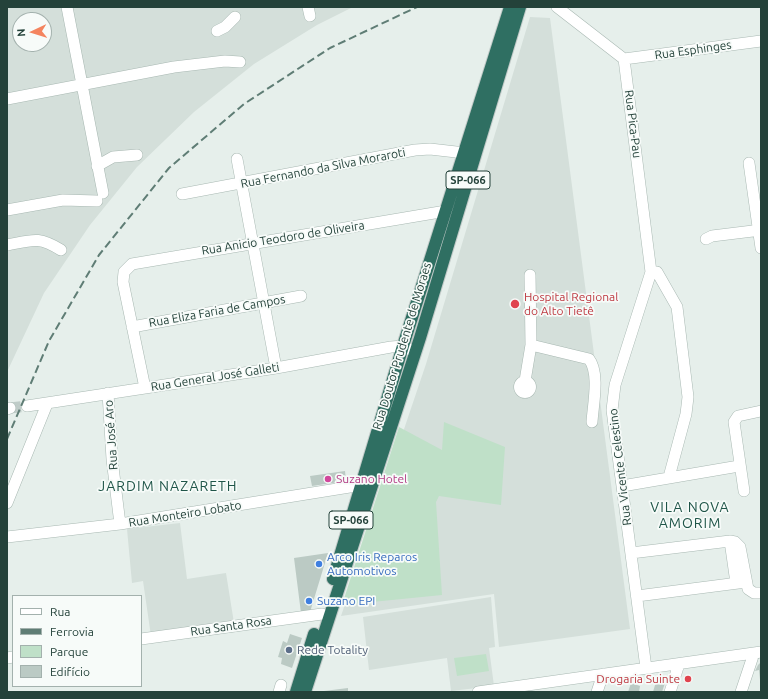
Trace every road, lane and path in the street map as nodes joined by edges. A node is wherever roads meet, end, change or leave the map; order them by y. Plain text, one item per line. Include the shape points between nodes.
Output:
1 (67, 7) edge
2 (510, 7) edge
3 (520, 7) edge
4 (557, 7) edge
5 (235, 17) dead end
6 (217, 31) dead end
7 (761, 41) edge
8 (624, 59) junction
9 (240, 62) dead end
10 (81, 84) junction
11 (7, 99) edge
12 (465, 153) junction
13 (137, 155) dead end
14 (237, 159) dead end
15 (749, 163) dead end
16 (97, 166) junction
17 (240, 184) junction
18 (182, 194) dead end
19 (7, 210) edge
20 (446, 211) junction
21 (760, 230) edge
22 (706, 239) dead end
23 (253, 242) junction
24 (7, 245) edge
25 (761, 248) edge
26 (61, 250) dead end
27 (651, 272) junction
28 (530, 275) dead end
29 (301, 296) dead end
30 (264, 302) junction
31 (132, 327) junction
32 (403, 346) junction
33 (531, 346) junction
34 (414, 352) junction
35 (276, 368) junction
36 (525, 381) dead end
37 (145, 388) junction
38 (108, 393) junction
39 (47, 404) junction
40 (28, 406) tunnel mouth
41 (761, 411) edge
42 (592, 422) dead end
43 (740, 466) junction
44 (669, 477) junction
45 (362, 485) junction
46 (622, 486) junction
47 (744, 491) dead end
48 (7, 503) edge
49 (120, 524) junction
50 (7, 537) edge
51 (631, 553) junction
52 (741, 583) junction
53 (761, 593) edge
54 (637, 596) junction
55 (322, 614) junction
56 (142, 639) edge
57 (757, 653) edge
58 (679, 664) junction
59 (646, 668) junction
60 (603, 674) junction
61 (545, 687) edge
62 (296, 692) edge
63 (305, 692) edge
64 (478, 692) edge
65 (597, 692) edge
66 (670, 692) edge
67 (741, 692) edge

1 - 10 street
2 - 12 highway, Rua Doutor Prudente de Moraes / SP-066
3 - 34 highway, Rua Doutor Prudente de Moraes / SP-066
4 - 8 street
5 - 6 street
7 - 8 street, Rua Esphinges
8 - 27 street, Rua Pica-Pau
9 - 10 street via 225,61 174,67
10 - 11 street
10 - 16 street
12 - 17 street, Rua Fernando da Silva Moraroti via 415,150
12 - 20 highway, Rua Doutor Prudente de Moraes / SP-066
13 - 16 street via 113,158
14 - 17 street
15 - 21 street
16 - 19 street via 100,197 64,200
17 - 18 street, Rua Fernando da Silva Moraroti
17 - 23 street
20 - 23 street, Rua Anicio Teodoro de Oliveira
20 - 32 highway, Rua Doutor Prudente de Moraes / SP-066
21 - 22 street
21 - 25 street
23 - 30 street
23 - 31 street, Rua Anicio Teodoro de Oliveira via 132,264 124,272 123,282
24 - 26 street via 38,240
27 - 44 street via 657,272 677,306 687,382 686,414
27 - 46 street, Rua Vicente Celestino via 612,398
28 - 33 street
29 - 30 street, Rua Eliza Faria de Campos
30 - 31 street, Rua Eliza Faria de Campos
30 - 35 street
31 - 37 street
32 - 34 street
32 - 35 street, Rua General José Galleti
32 - 45 highway, Rua Doutor Prudente de Moraes / SP-066
33 - 36 street
33 - 42 street via 589,359 593,365 595,378
34 - 63 highway, Rua Doutor Prudente de Moraes / SP-066
35 - 37 street, Rua General José Galleti
37 - 38 street, Rua General José Galleti
38 - 39 street, Rua General José Galleti
38 - 49 street, Rua José Aro via 112,459
39 - 40 street, Rua General José Galleti
39 - 48 street
41 - 43 street via 738,416 734,422
43 - 44 street
43 - 47 street
44 - 46 street
45 - 49 street, Rua Monteiro Lobato
45 - 55 highway, Rua Doutor Prudente de Moraes / SP-066
46 - 51 street, Rua Vicente Celestino
49 - 50 street, Rua Monteiro Lobato
51 - 52 street via 730,541
51 - 54 street, Rua Vicente Celestino
52 - 53 street via 751,592
52 - 54 street
54 - 59 street, Rua Vicente Celestino
55 - 56 street, Rua Santa Rosa
55 - 62 highway, Rua Doutor Prudente de Moraes / SP-066
57 - 58 street
57 - 67 street
58 - 59 street
58 - 66 street
59 - 60 street
60 - 61 street
60 - 65 street
61 - 64 street

